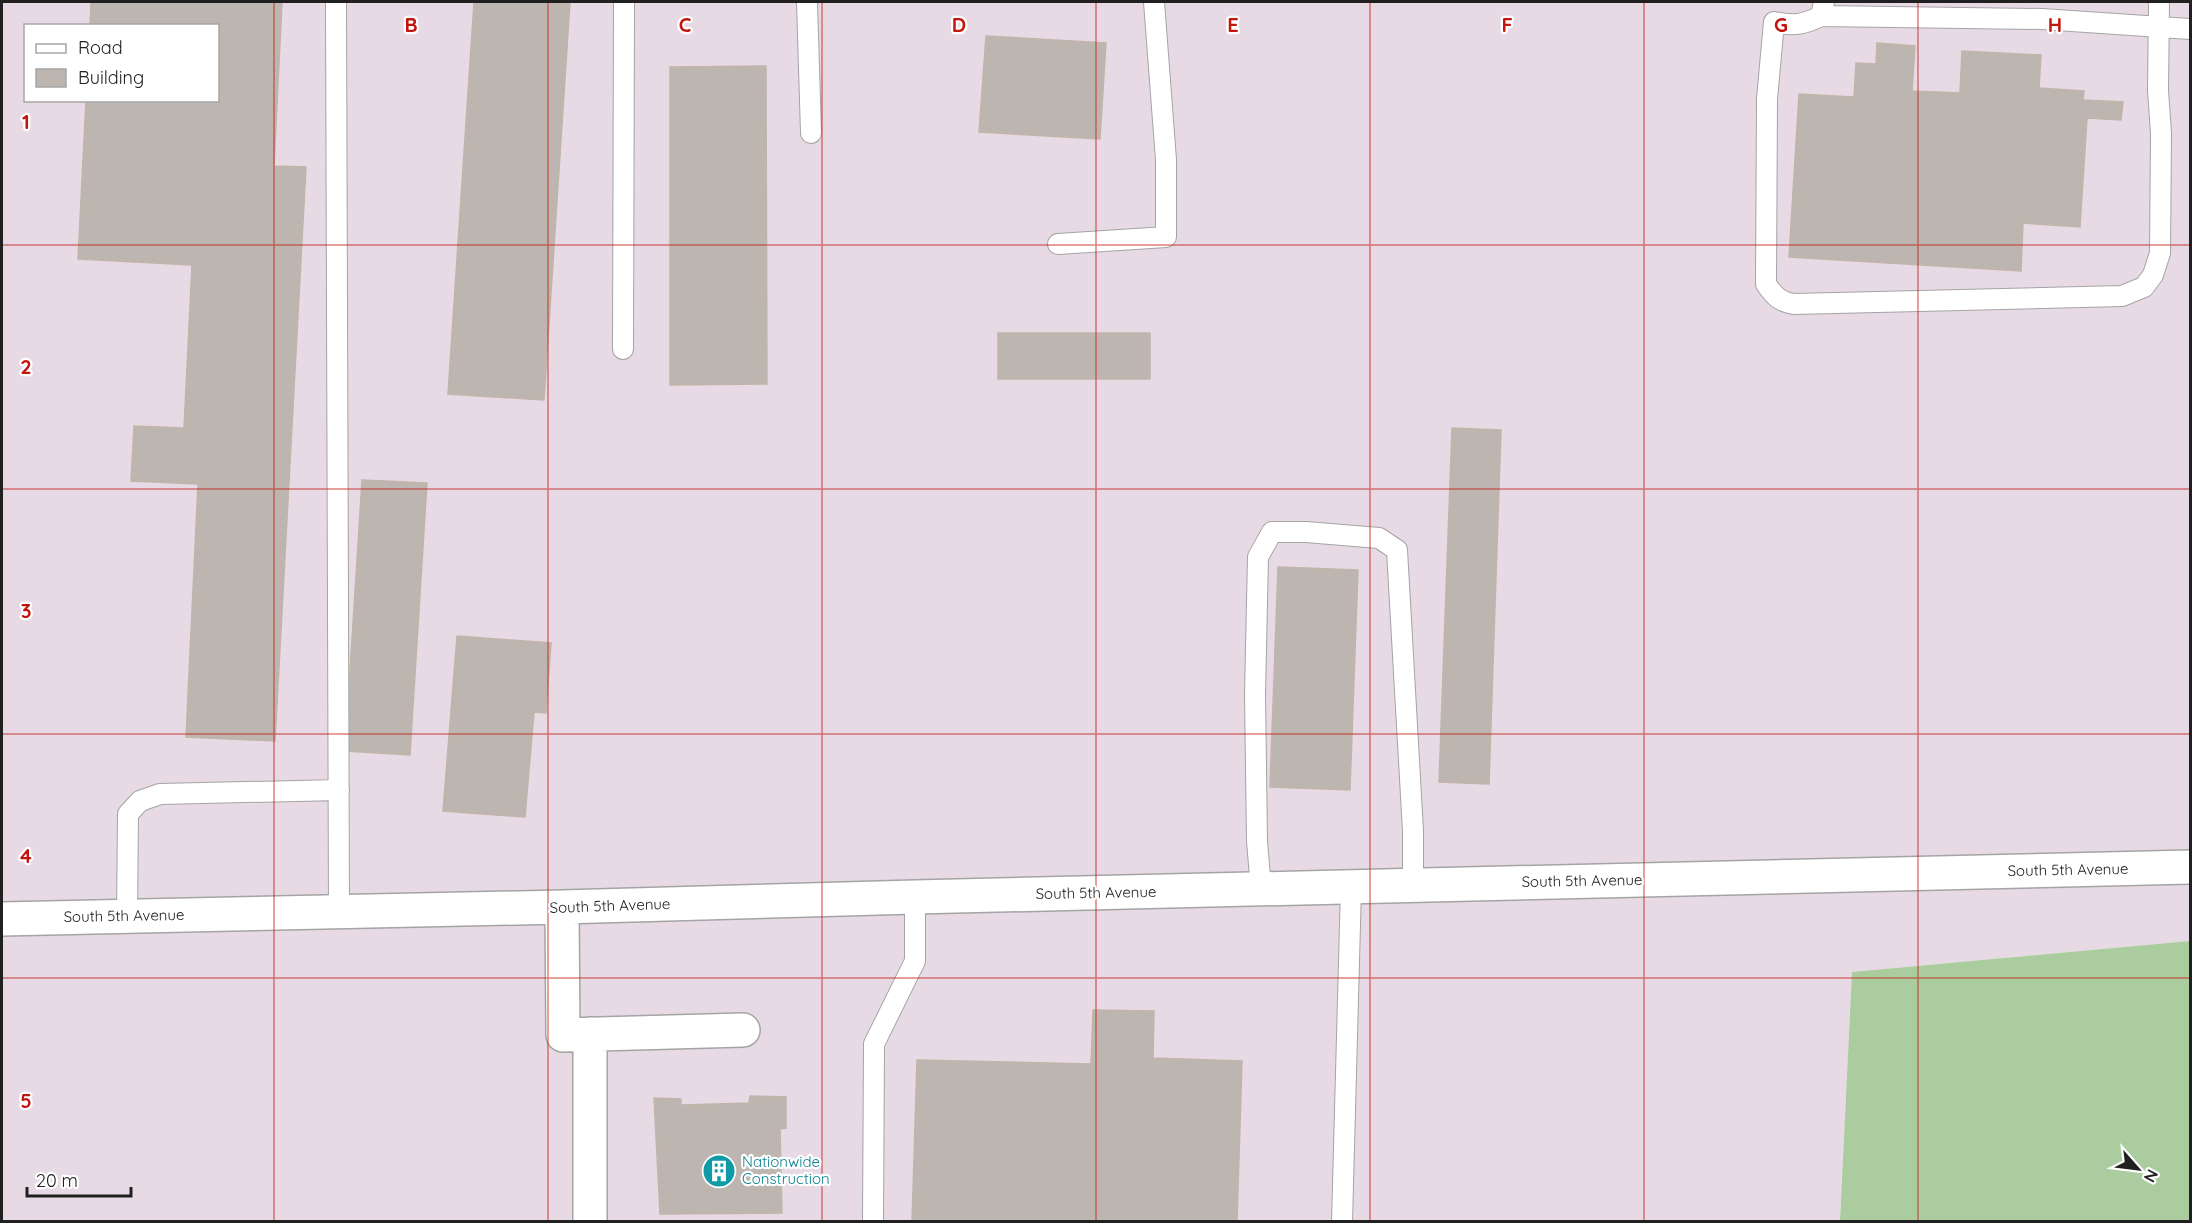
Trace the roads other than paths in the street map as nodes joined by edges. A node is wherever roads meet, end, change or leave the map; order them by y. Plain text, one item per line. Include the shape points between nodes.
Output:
1 (336, 2) edge
2 (624, 2) edge
3 (807, 2) edge
4 (1154, 2) edge
5 (2159, 2) edge
6 (1823, 9) edge
7 (2158, 28) junction
8 (2190, 29) edge
9 (811, 133) dead end
10 (1058, 244) dead end
11 (623, 349) dead end
12 (339, 790) junction
13 (2190, 867) edge
14 (1413, 885) junction
15 (1351, 886) junction
16 (1261, 889) junction
17 (915, 897) junction
18 (562, 907) junction
19 (339, 911) junction
20 (127, 915) junction
21 (2, 919) edge
22 (743, 1030) dead end
23 (590, 1034) junction
24 (590, 1221) edge
25 (873, 1221) edge
26 (1342, 1221) edge

1 - 12 lane
2 - 11 lane
3 - 9 lane
4 - 10 lane via 1166,160 1167,237
5 - 7 lane
6 - 7 lane
6 - 7 lane via 1807,24 1774,22 1767,99 1766,284 1783,302 1794,304 2122,296 2144,287 2153,275 2160,253
7 - 8 lane
12 - 19 lane
12 - 20 lane via 160,794 140,801 128,814
13 - 14 street, South 5th Avenue
14 - 15 street, South 5th Avenue
14 - 16 lane via 1397,550 1379,538 1272,532 1258,557 1255,694
15 - 16 street, South 5th Avenue
15 - 26 lane
16 - 17 street, South 5th Avenue
17 - 18 street, South 5th Avenue
17 - 25 lane via 915,961 874,1044
18 - 19 street, South 5th Avenue
18 - 23 street via 564,1035
19 - 20 street, South 5th Avenue
20 - 21 street, South 5th Avenue
22 - 23 street
23 - 24 street

